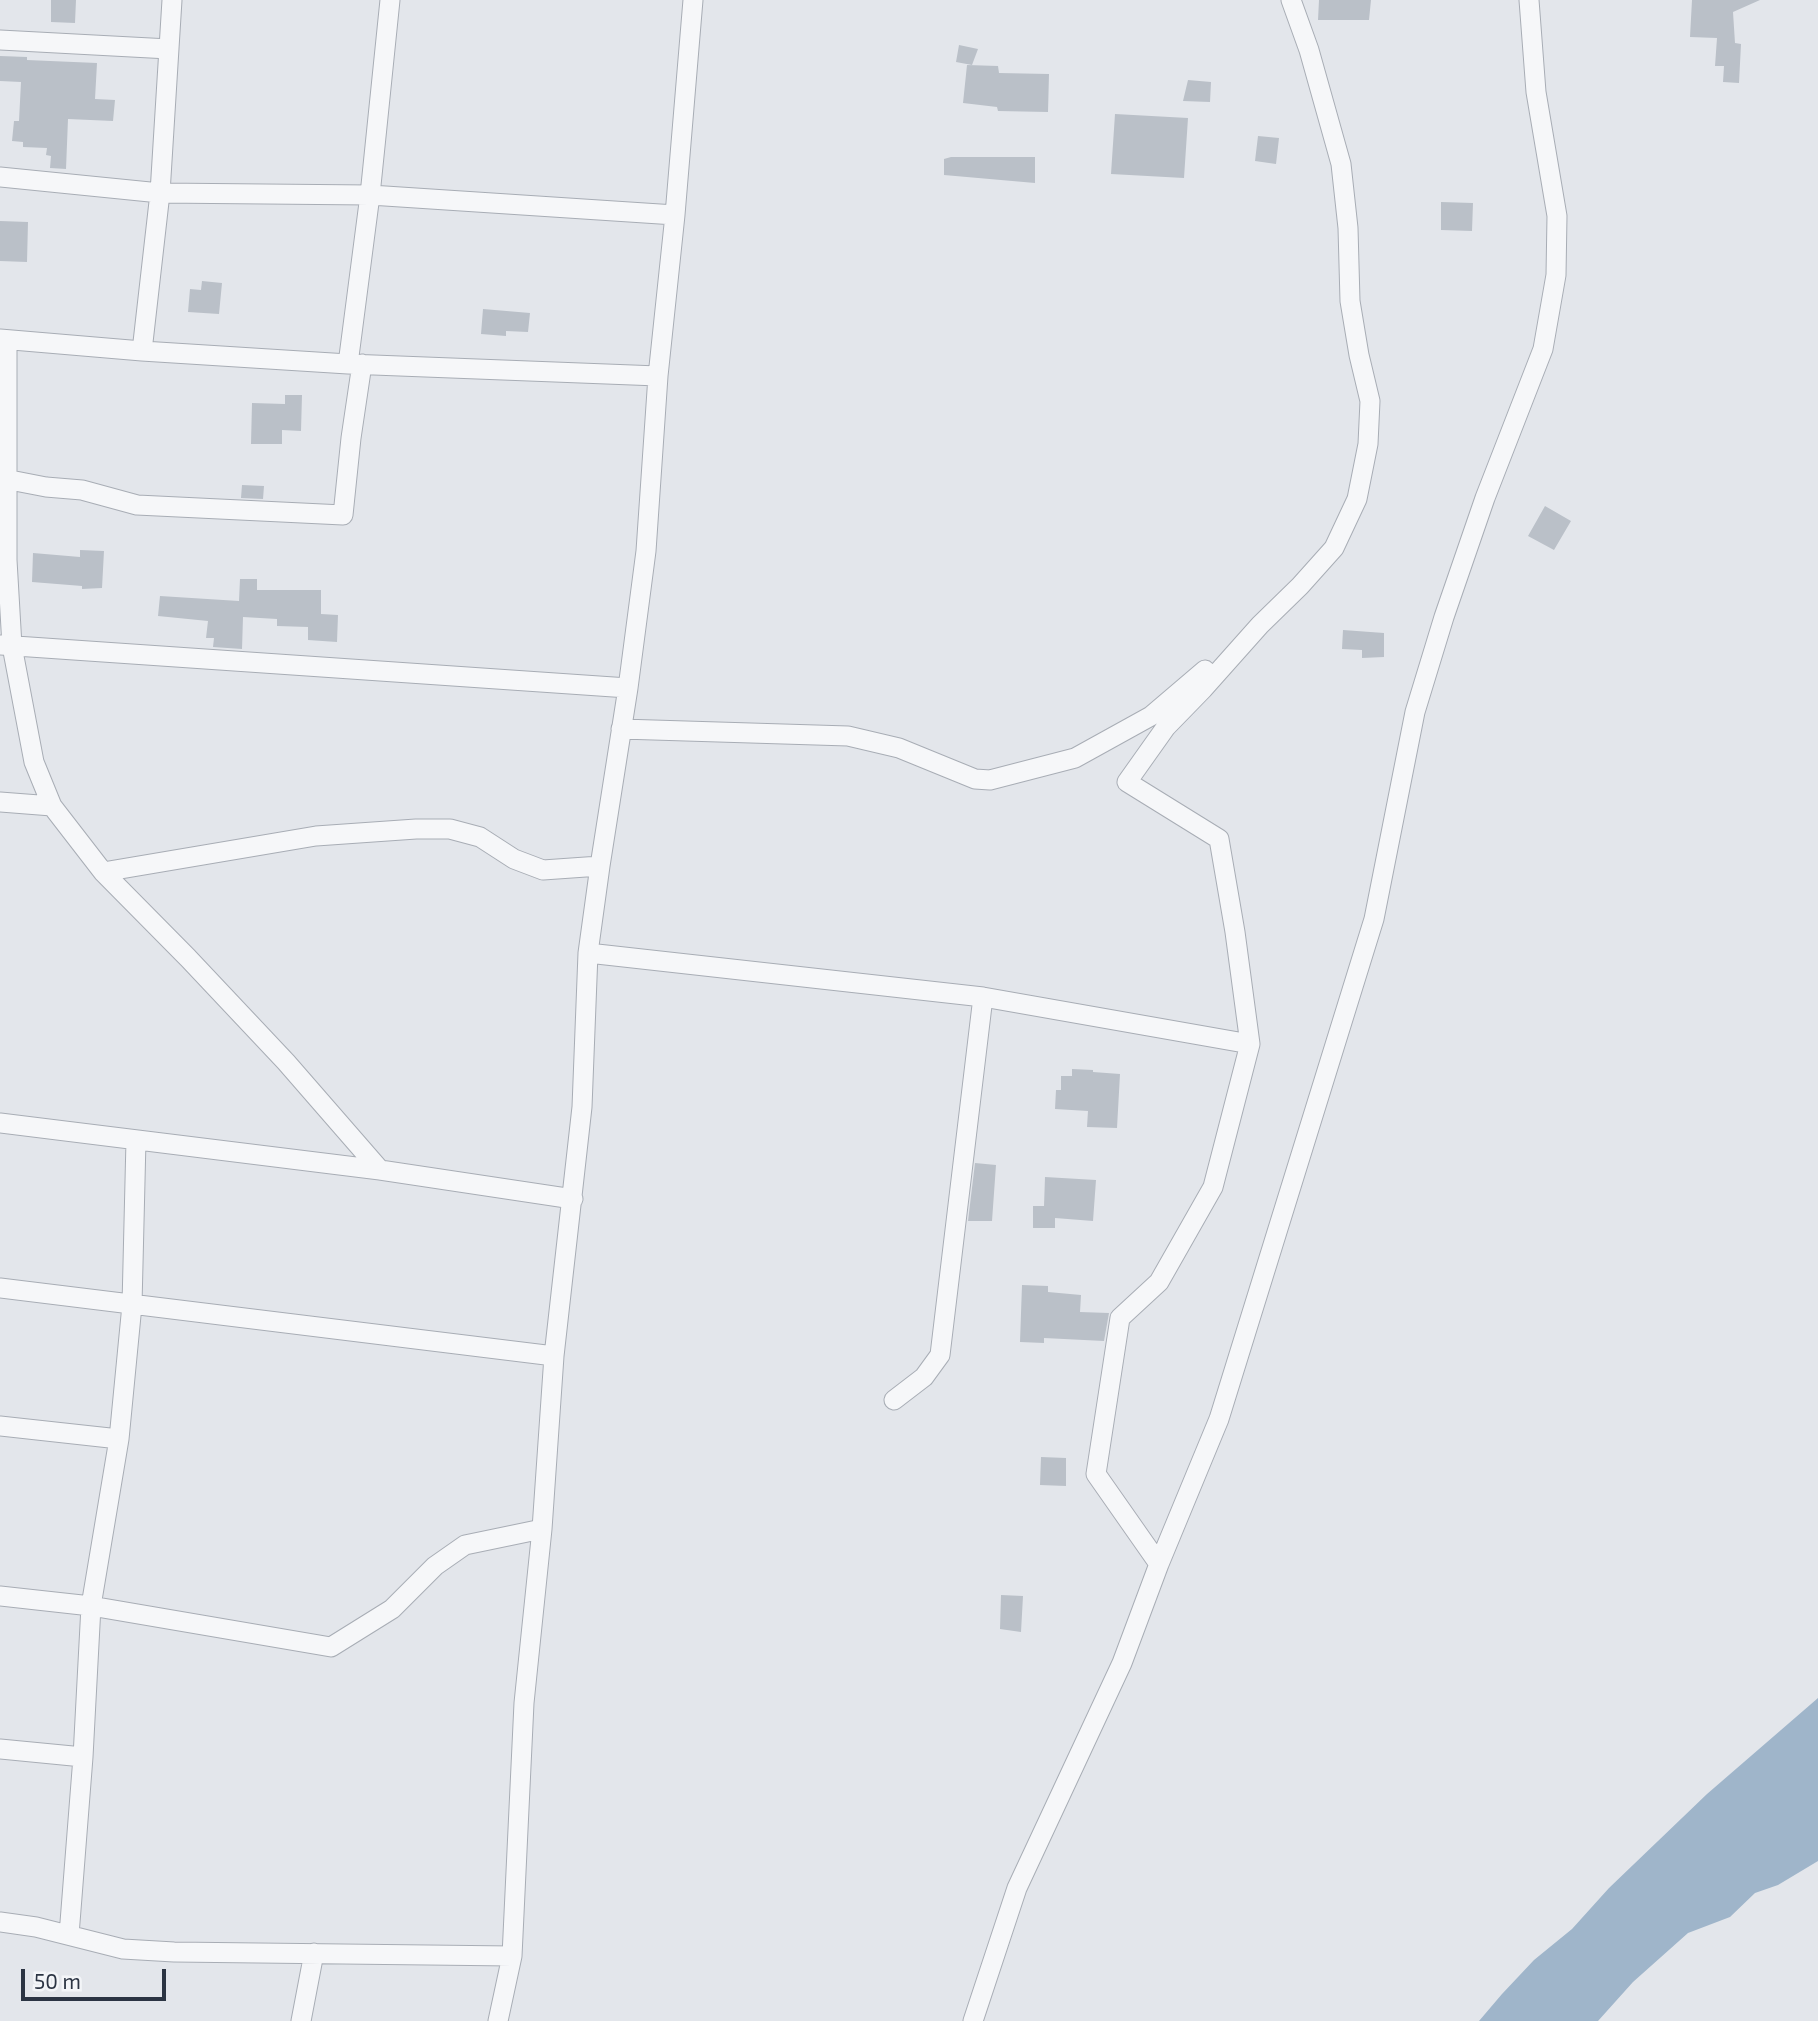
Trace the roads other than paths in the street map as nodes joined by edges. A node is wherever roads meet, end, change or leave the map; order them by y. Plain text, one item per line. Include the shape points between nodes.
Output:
1 (172, 0) edge
2 (390, 0) edge
3 (693, 0) edge
4 (1291, 0) edge
5 (1529, 0) edge
6 (0, 40) edge
7 (169, 49) junction
8 (0, 177) edge
9 (160, 193) junction
10 (370, 195) junction
11 (675, 215) junction
12 (4, 340) edge
13 (142, 351) junction
14 (355, 364) junction
15 (658, 376) junction
16 (3, 478) edge
17 (1259, 625) junction
18 (6, 645) edge
19 (628, 688) junction
20 (621, 729) junction
21 (0, 802) edge
22 (52, 806) junction
23 (600, 866) junction
24 (103, 872) junction
25 (588, 953) junction
26 (983, 997) junction
27 (1250, 1044) junction
28 (0, 1123) edge
29 (136, 1140) junction
30 (380, 1170) junction
31 (573, 1199) junction
32 (0, 1288) edge
33 (132, 1306) junction
34 (554, 1356) junction
35 (894, 1400) dead end
36 (0, 1426) edge
37 (119, 1438) junction
38 (542, 1529) junction
39 (1159, 1564) junction
40 (0, 1596) edge
41 (91, 1606) junction
42 (0, 1749) edge
43 (83, 1757) junction
44 (0, 1922) edge
45 (69, 1936) junction
46 (314, 1954) junction
47 (512, 1956) junction
48 (302, 2021) edge
49 (498, 2021) edge
50 (973, 2021) edge

1 - 7 street
2 - 10 street
3 - 11 street
4 - 17 street via 1341,164 1350,301 1370,401 1368,444 1357,499 1334,548
5 - 39 street via 1536,92 1557,216 1556,275 1543,349 1444,617 1415,712 1374,919 1219,1419
6 - 7 street
7 - 9 street
8 - 9 street
9 - 10 street
9 - 13 street
10 - 11 street
10 - 14 street
11 - 15 street
12 - 13 street
12 - 16 street
13 - 14 street
14 - 15 street
14 - 16 street via 344,515 137,505 82,490
15 - 19 street via 646,551
16 - 18 street
17 - 20 street via 1151,716 1075,758 990,780 975,779 899,748 848,736
17 - 27 street via 1166,727 1127,782 1219,839
18 - 19 street
18 - 22 street via 34,762
19 - 20 street
20 - 23 street
21 - 22 street
22 - 24 street
23 - 24 street via 543,870 514,859 480,837 450,829 416,829 316,836
23 - 25 street
24 - 30 street via 286,1062
25 - 26 street
25 - 31 street
26 - 27 street
26 - 35 street via 940,1355 924,1377
27 - 39 street via 1213,1187 1159,1282 1120,1318 1096,1474
28 - 29 street
29 - 30 street
29 - 33 street
30 - 31 street
31 - 34 street
32 - 33 street
33 - 34 street
33 - 37 street
34 - 38 street
36 - 37 street
37 - 41 street
38 - 41 street via 464,1545 435,1566 392,1609 331,1647
38 - 47 street via 524,1703
39 - 50 street via 1122,1663 1017,1888
40 - 41 street
41 - 43 street
42 - 43 street
43 - 45 street
44 - 45 street
45 - 46 street via 123,1949
46 - 47 street
46 - 48 street
47 - 49 street

